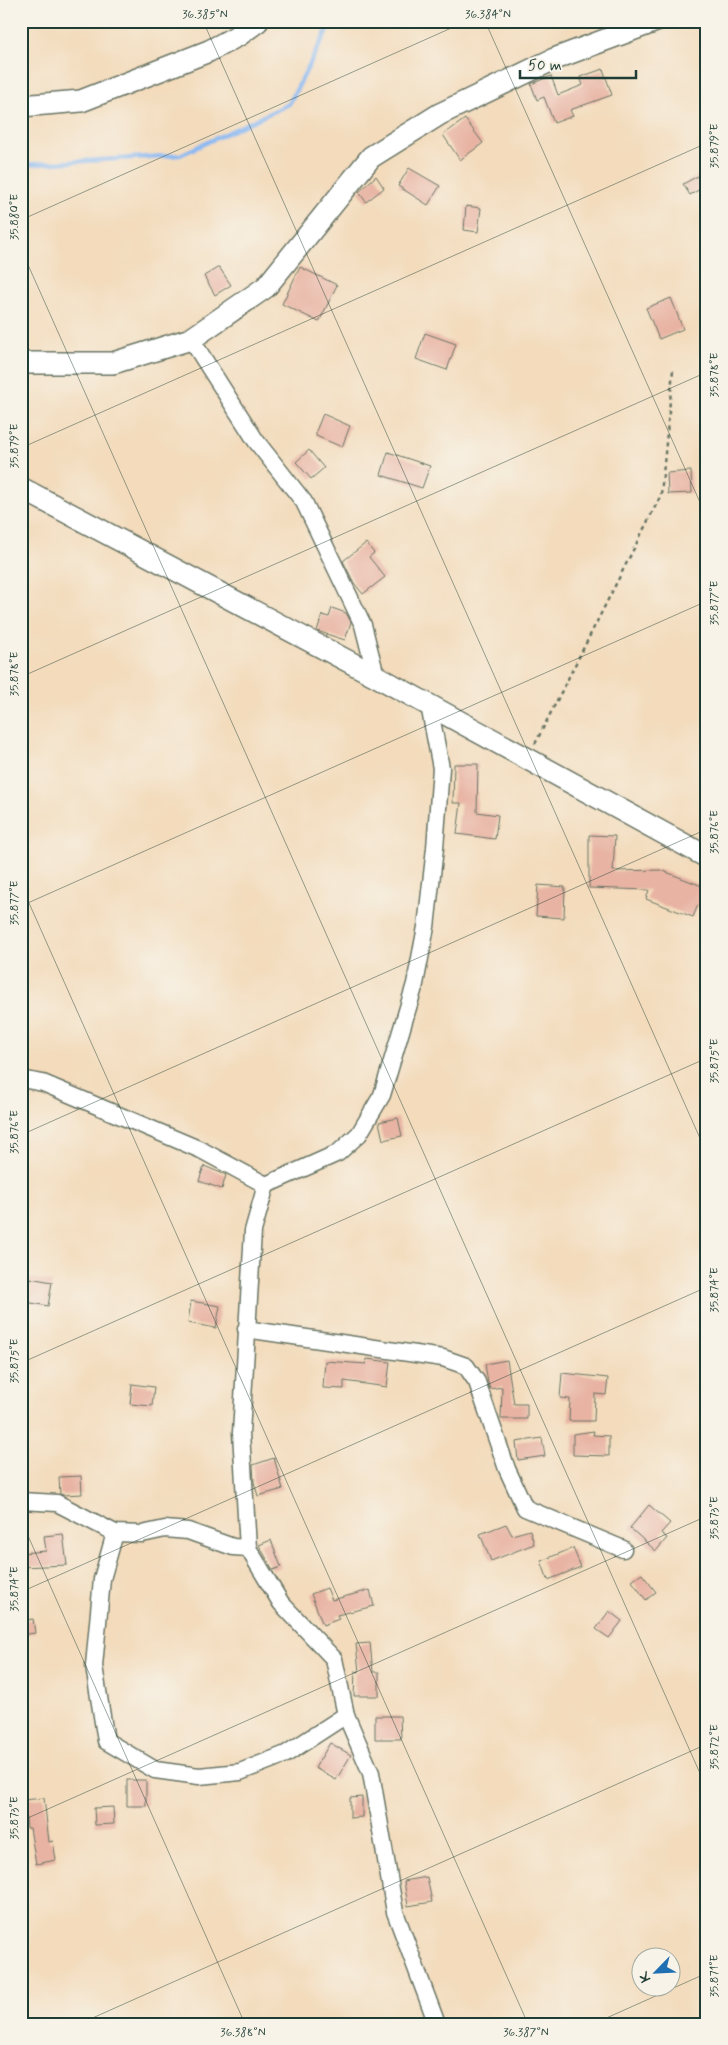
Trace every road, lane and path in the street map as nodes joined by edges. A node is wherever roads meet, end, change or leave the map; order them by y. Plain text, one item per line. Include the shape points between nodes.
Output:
1 (258, 21) edge
2 (656, 21) edge
3 (21, 106) edge
4 (191, 339) junction
5 (21, 363) edge
6 (674, 370) dead end
7 (21, 488) edge
8 (376, 676) junction
9 (429, 705) junction
10 (527, 758) junction
11 (707, 857) edge
12 (21, 1079) edge
13 (266, 1185) junction
14 (246, 1329) junction
15 (21, 1501) edge
16 (115, 1533) junction
17 (248, 1548) junction
18 (623, 1549) dead end
19 (346, 1715) junction
20 (438, 2024) edge

1 - 3 street via 209,51 81,101
2 - 4 street via 554,58 440,114 371,157 266,287
4 - 5 street via 112,363
4 - 8 street via 256,441 304,502 364,625
6 - 10 path via 661,494
7 - 8 street
8 - 9 street
9 - 10 street
9 - 13 street via 441,768 426,927 415,984 382,1096 359,1134 338,1153
10 - 11 street
12 - 13 street via 43,1083 201,1150
13 - 14 street via 253,1231
14 - 17 street via 241,1433
14 - 18 street via 443,1358 466,1366 477,1382 524,1508
15 - 16 street via 57,1503
16 - 17 street via 188,1530 233,1547
16 - 19 street via 102,1579 94,1666 106,1741 155,1770 199,1776 240,1772 286,1754
17 - 19 street via 280,1603 334,1659
19 - 20 street via 371,1773 395,1912

